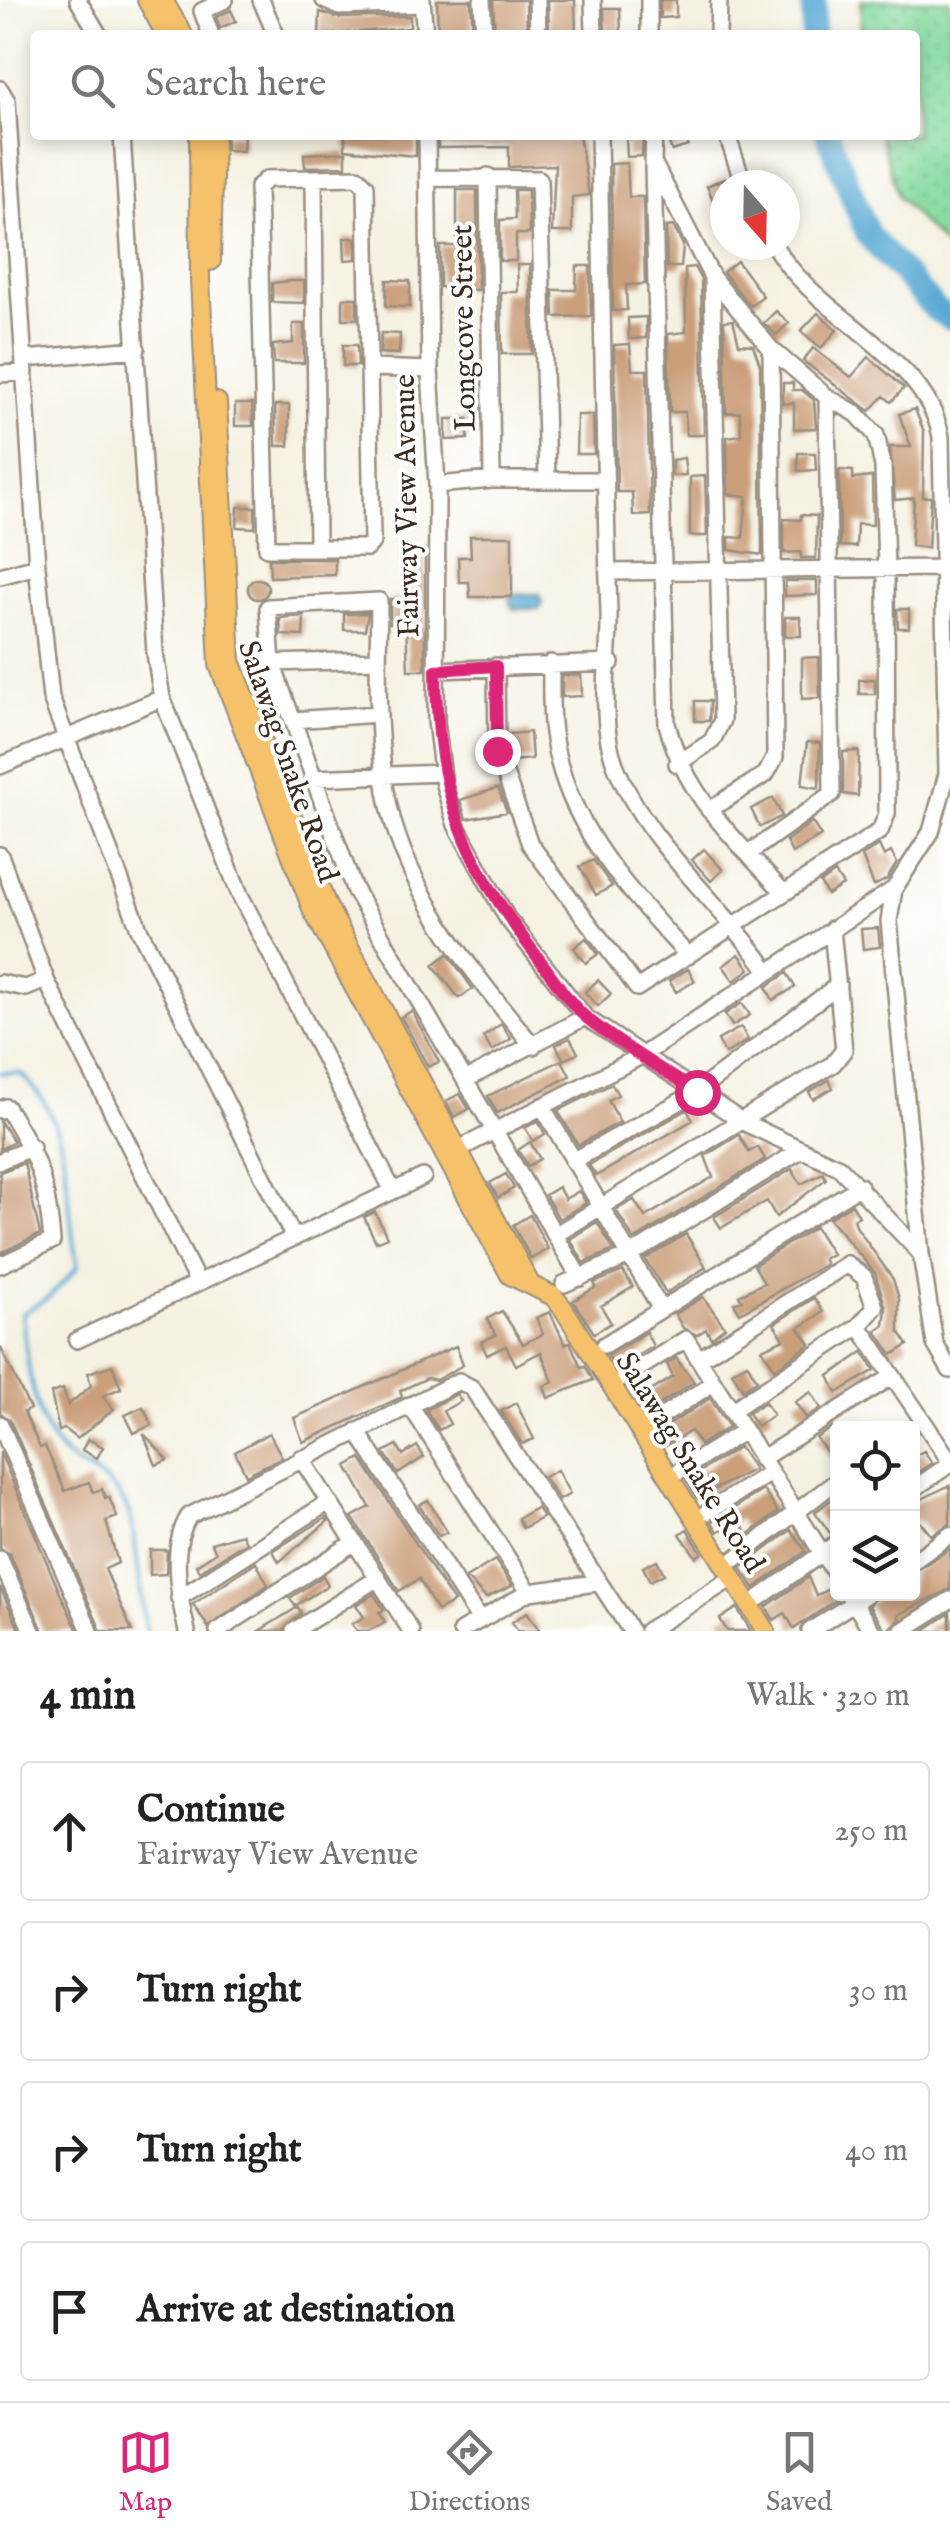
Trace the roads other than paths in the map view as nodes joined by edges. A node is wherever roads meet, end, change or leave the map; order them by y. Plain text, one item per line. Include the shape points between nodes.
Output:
1 (78, 0) edge
2 (147, 0) edge
3 (163, 0) edge
4 (226, 0) edge
5 (261, 0) edge
6 (324, 0) edge
7 (482, 0) edge
8 (537, 0) edge
9 (593, 0) edge
10 (649, 0) edge
11 (719, 0) edge
12 (422, 2) edge
13 (96, 30) edge
14 (163, 30) edge
15 (180, 30) edge
16 (209, 30) edge
17 (274, 30) edge
18 (425, 30) edge
19 (484, 30) edge
20 (538, 30) edge
21 (594, 30) edge
22 (649, 30) edge
23 (718, 30) edge
24 (0, 89) edge
25 (122, 140) edge
26 (199, 140) edge
27 (214, 140) edge
28 (427, 140) edge
29 (599, 140) edge
30 (654, 140) edge
31 (729, 140) edge
32 (653, 162) junction
33 (739, 170) edge
34 (488, 176) junction
35 (428, 178) junction
36 (314, 180) junction
37 (783, 260) edge
38 (712, 277) junction
39 (136, 349) junction
40 (772, 349) junction
41 (25, 365) junction
42 (370, 368) junction
43 (430, 370) junction
44 (0, 374) edge
45 (827, 397) junction
46 (492, 480) junction
47 (547, 480) junction
48 (603, 480) junction
49 (436, 485) junction
50 (317, 547) junction
51 (37, 566) junction
52 (940, 568) junction
53 (886, 569) junction
54 (774, 570) junction
55 (826, 570) junction
56 (717, 571) junction
57 (608, 572) junction
58 (664, 572) junction
59 (0, 576) edge
60 (378, 660) junction
61 (272, 662) junction
62 (551, 663) junction
63 (610, 663) junction
64 (496, 666) junction
65 (436, 670) junction
66 (162, 698) junction
67 (378, 714) junction
68 (293, 720) junction
69 (64, 739) junction
70 (678, 764) junction
71 (0, 766) edge
72 (442, 773) junction
73 (384, 775) junction
74 (312, 778) junction
75 (272, 785) junction
76 (709, 810) junction
77 (749, 853) junction
78 (0, 855) edge
79 (894, 888) junction
80 (783, 892) junction
81 (736, 924) junction
82 (832, 929) junction
83 (688, 956) junction
84 (768, 971) junction
85 (46, 980) junction
86 (0, 984) edge
87 (838, 985) junction
88 (585, 1017) junction
89 (533, 1046) junction
90 (641, 1056) junction
91 (467, 1079) junction
92 (697, 1092) junction
93 (542, 1106) junction
94 (0, 1110) edge
95 (744, 1122) junction
96 (497, 1130) junction
97 (32, 1146) junction
98 (467, 1146) dead end
99 (801, 1150) junction
100 (574, 1161) junction
101 (0, 1162) edge
102 (422, 1177) dead end
103 (860, 1186) junction
104 (394, 1191) junction
105 (602, 1210) junction
106 (556, 1235) junction
107 (294, 1238) junction
108 (920, 1254) junction
109 (630, 1256) junction
110 (0, 1265) edge
111 (580, 1278) junction
112 (198, 1283) junction
113 (564, 1284) dead end
114 (661, 1309) junction
115 (859, 1326) junction
116 (78, 1340) dead end
117 (604, 1344) dead end
118 (699, 1360) junction
119 (950, 1370) edge
120 (893, 1376) junction
121 (622, 1379) dead end
122 (714, 1383) junction
123 (410, 1405) junction
124 (731, 1411) junction
125 (915, 1421) edge
126 (649, 1425) dead end
127 (1, 1429) edge
128 (920, 1429) edge
129 (357, 1431) junction
130 (744, 1432) junction
131 (301, 1458) junction
132 (950, 1463) edge
133 (765, 1466) junction
134 (678, 1471) dead end
135 (920, 1484) edge
136 (830, 1486) edge
137 (329, 1502) junction
138 (796, 1510) junction
139 (707, 1512) dead end
140 (950, 1535) edge
141 (355, 1542) junction
142 (830, 1548) edge
143 (822, 1553) junction
144 (920, 1556) edge
145 (736, 1558) dead end
146 (0, 1559) edge
147 (830, 1566) edge
148 (378, 1578) junction
149 (730, 1579) junction
150 (596, 1582) junction
151 (529, 1592) junction
152 (179, 1598) junction
153 (759, 1598) dead end
154 (950, 1600) edge
155 (851, 1601) edge
156 (858, 1601) edge
157 (479, 1619) junction
158 (406, 1629) edge
159 (32, 1631) edge
160 (90, 1631) edge
161 (187, 1631) edge
162 (218, 1631) edge
163 (294, 1631) edge
164 (462, 1631) edge
165 (630, 1631) edge
166 (646, 1631) edge
167 (766, 1631) edge
168 (810, 1631) edge
169 (872, 1631) edge
170 (902, 1631) edge

1 - 13 street
2 - 14 main road
3 - 15 main road
4 - 16 street via 202,11
5 - 17 street
6 - 12 street via 339,7
7 - 19 street
8 - 20 street
9 - 21 street
10 - 22 street
11 - 23 street
12 - 18 street
24 - 41 street via 7,102
25 - 39 street
26 - 75 main road, Salawag Snake Road via 216,648
27 - 75 main road, Salawag Snake Road via 211,277 231,661
28 - 35 street, Fairway View Avenue
29 - 48 street
30 - 32 street
31 - 33 street
32 - 38 street
32 - 58 street
34 - 35 street
34 - 46 street, Longcove Street
34 - 47 street via 540,183
35 - 43 street, Fairway View Avenue
36 - 42 street via 356,177 366,186
36 - 50 street
36 - 50 street via 267,179 258,187 264,545
37 - 52 street via 922,387 936,413
38 - 40 street
38 - 56 street
39 - 41 street
39 - 66 street
40 - 45 street
40 - 54 street
41 - 44 street
41 - 51 street
42 - 43 street
42 - 50 street via 371,546
43 - 49 street, Fairway View Avenue
45 - 53 street via 876,435
45 - 55 street
46 - 47 street
46 - 49 street
47 - 48 street
48 - 57 street
49 - 65 street, Fairway View Avenue
51 - 59 street
51 - 69 street via 51,698
52 - 53 street
52 - 79 street via 947,774 931,832
53 - 55 street
53 - 80 street via 887,814 880,831
54 - 55 street
54 - 56 street
54 - 76 street via 775,757 766,774
55 - 77 street via 832,794
56 - 58 street
56 - 70 street via 722,720 712,742
57 - 58 street
57 - 63 street
58 - 70 street via 667,724
60 - 61 street
60 - 61 street via 379,601 268,607
60 - 67 street
61 - 68 street
62 - 63 street
62 - 64 street
62 - 83 street via 552,732 570,798 618,878
63 - 81 street via 614,763 659,836
64 - 65 street
64 - 83 street via 497,751 530,844 637,988
65 - 72 street, Fairway View Avenue
66 - 69 street
66 - 104 street via 240,895
67 - 68 street
67 - 73 street
68 - 74 street
69 - 71 street
69 - 107 street via 140,930
70 - 76 street
72 - 73 street
72 - 88 street, Fairway View Avenue via 456,825 507,918
73 - 74 street
73 - 89 street via 398,838 422,891
74 - 91 street via 354,888
75 - 149 main road, Salawag Snake Road via 344,942 529,1282 563,1308
76 - 77 street
77 - 80 street
78 - 85 street
79 - 82 street
79 - 108 street via 890,921
80 - 81 street
81 - 83 street
81 - 84 street
82 - 84 street
82 - 87 street
84 - 90 street
85 - 86 street via 26,988
85 - 112 street
87 - 92 street
87 - 95 street via 844,1050
88 - 89 street
88 - 90 street, Fairway View Avenue
89 - 91 street
90 - 92 street, Fairway View Avenue
90 - 93 street
91 - 96 street
92 - 95 street, Fairway View Avenue
92 - 100 street
93 - 96 street
93 - 100 street
94 - 97 street via 6,1107
95 - 99 street, Fairway View Avenue
95 - 105 street
96 - 98 street
96 - 106 street
97 - 101 street
97 - 110 street via 47,1183 52,1241
99 - 103 street, Fairway View Avenue via 839,1167
99 - 109 street
100 - 105 street
102 - 104 street
103 - 108 street, Fairway View Avenue
103 - 114 street
104 - 107 street
105 - 106 street
105 - 109 street
106 - 111 street
107 - 112 street
108 - 119 street via 935,1344
109 - 111 street
109 - 114 street
111 - 113 street
112 - 116 street
114 - 117 street
115 - 118 street via 875,1307 864,1277 847,1264
115 - 120 street
115 - 124 street
118 - 121 street via 686,1339
118 - 122 street
120 - 125 street
120 - 133 street
122 - 124 street
122 - 126 street
123 - 129 street
123 - 150 street via 466,1382
123 - 151 street
124 - 130 street
127 - 160 street
128 - 132 street
129 - 131 street
129 - 157 street
130 - 133 street
130 - 134 street
131 - 137 street
131 - 152 street via 189,1516 180,1530
132 - 135 street
133 - 138 street
133 - 139 street
136 - 138 street
137 - 141 street
137 - 152 street
138 - 143 street
138 - 145 street
140 - 144 street
141 - 148 street
141 - 162 street
142 - 143 street
143 - 147 street
143 - 153 street
146 - 159 street
148 - 158 street
148 - 163 street
149 - 166 street
149 - 167 main road, Salawag Snake Road
150 - 151 street
150 - 165 street
151 - 157 street
152 - 161 street
154 - 170 street
155 - 168 street
156 - 169 street
157 - 164 street

